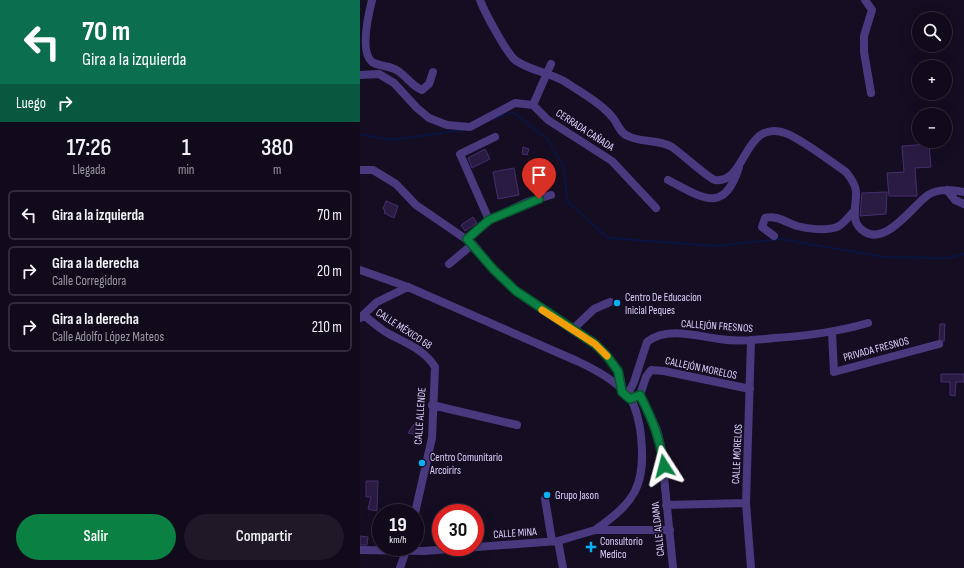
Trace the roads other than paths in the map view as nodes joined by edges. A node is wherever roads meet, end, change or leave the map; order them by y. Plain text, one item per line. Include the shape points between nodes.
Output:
1 (372, 0) edge
2 (480, 0) edge
3 (865, 0) edge
4 (551, 64) dead end
5 (433, 72) dead end
6 (360, 75) edge
7 (871, 93) dead end
8 (533, 105) junction
9 (495, 137) dead end
10 (740, 163) junction
11 (360, 170) edge
12 (668, 180) dead end
13 (946, 190) junction
14 (964, 192) edge
15 (551, 195) dead end
16 (964, 204) edge
17 (656, 208) dead end
18 (855, 210) junction
19 (489, 220) junction
20 (774, 236) dead end
21 (470, 241) junction
22 (449, 264) dead end
23 (360, 270) edge
24 (408, 287) junction
25 (610, 302) dead end
26 (362, 316) edge
27 (868, 323) dead end
28 (572, 330) junction
29 (832, 332) junction
30 (751, 340) junction
31 (939, 344) dead end
32 (435, 367) joint
33 (750, 389) junction
34 (627, 395) junction
35 (640, 395) junction
36 (432, 405) junction
37 (517, 425) dead end
38 (545, 498) dead end
39 (746, 503) junction
40 (417, 504) edge
41 (666, 506) junction
42 (595, 530) junction
43 (670, 530) junction
44 (555, 541) junction
45 (424, 549) edge
46 (360, 550) edge
47 (372, 550) edge
48 (404, 556) edge
49 (400, 568) edge
50 (563, 568) edge
51 (673, 568) edge
52 (751, 568) edge

1 - 5 street via 362,42 367,58 399,71 422,90 429,84
2 - 10 street via 490,21 516,60 557,77 602,108 627,136 671,146 712,180 722,180
3 - 7 street via 872,10 864,36
4 - 8 street
6 - 8 street via 379,74 394,83 429,118 447,125 470,127 515,103
8 - 17 street, CERRADA CAÑADA via 548,120 612,161
9 - 19 street via 460,154
10 - 12 street via 735,181 725,194 711,199
10 - 18 street via 752,142 760,135 773,131 786,133 846,172 856,190
11 - 21 street via 372,170 384,176 396,184 421,209
13 - 14 street
13 - 16 street via 955,200
13 - 18 street via 929,195 888,231 873,234 861,230 855,222
15 - 19 street via 527,202
18 - 20 street via 838,227 831,228 809,228 771,216 764,218 762,227
19 - 21 street
21 - 22 street
21 - 28 street via 516,291
23 - 24 street
24 - 26 street, CALLE MÉXICO 68 via 377,302
24 - 34 street via 578,361 599,372
25 - 28 street via 594,309
26 - 32 street, CALLE MÉXICO 68 via 422,352 430,358
27 - 29 street, CALLEJÓN FRESNOS
28 - 34 street via 595,344 607,356 618,371
29 - 30 street, CALLEJÓN FRESNOS
29 - 31 street, PRIVADA FRESNOS via 834,372
30 - 33 street, CALLE MORELOS
30 - 34 street, CALLEJÓN FRESNOS via 720,340 672,334 652,338 647,342
32 - 36 street, CALLE ALLENDE
33 - 35 street, CALLEJÓN MORELOS via 664,370 651,370
33 - 39 street, CALLE MORELOS
34 - 35 street
34 - 42 street via 640,429 643,464 639,482 621,511
35 - 41 street, CALLE ALDAMA via 657,430 664,466
36 - 37 street
36 - 40 street, CALLE ALLENDE via 432,438
38 - 44 street
39 - 41 street
39 - 52 street, CALLE MORELOS
41 - 43 street, CALLE ALDAMA
42 - 43 street, CALLE MINA
42 - 44 street, CALLE MINA
43 - 51 street, CALLE ALDAMA
44 - 45 street, CALLE MINA
44 - 50 street
46 - 47 street, CALLE MINA
48 - 49 street

